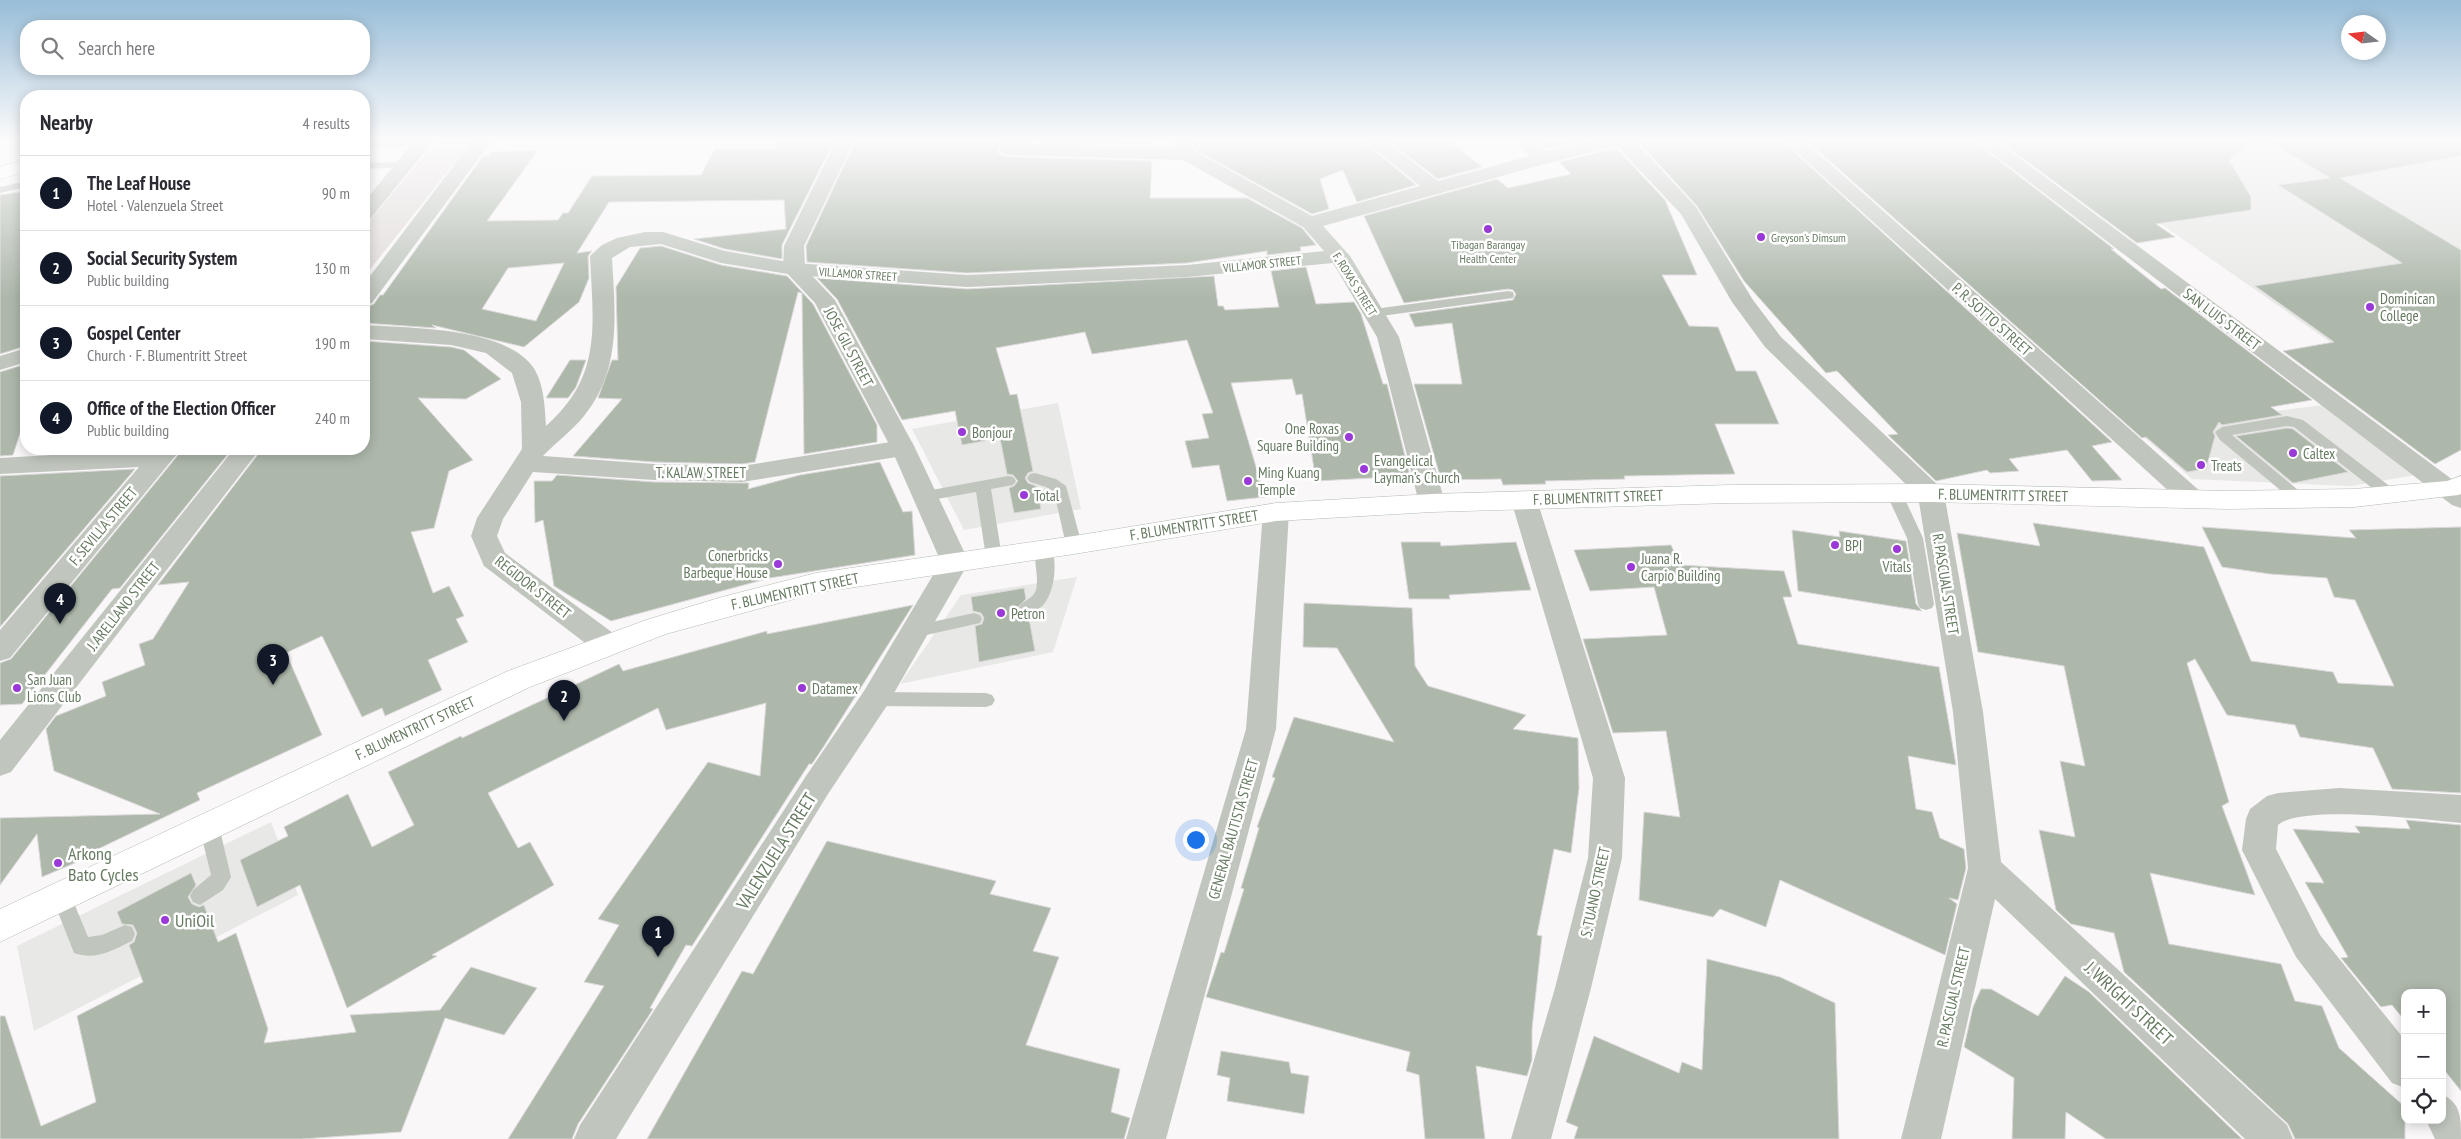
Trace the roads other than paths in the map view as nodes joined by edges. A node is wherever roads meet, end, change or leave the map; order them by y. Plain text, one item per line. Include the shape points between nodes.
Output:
1 (382, 192) edge
2 (444, 192) edge
3 (820, 192) edge
4 (1259, 192) edge
5 (1424, 192) edge
6 (1671, 192) edge
7 (1850, 192) edge
8 (2054, 192) edge
9 (370, 207) edge
10 (1310, 223) junction
11 (1339, 256) junction
12 (794, 269) junction
13 (370, 290) edge
14 (1508, 295) dead end
15 (1374, 313) junction
16 (370, 332) edge
17 (20, 357) edge
18 (0, 364) edge
19 (903, 448) junction
20 (139, 455) edge
21 (162, 455) edge
22 (242, 455) edge
23 (531, 456) junction
24 (0, 466) edge
25 (1034, 478) dead end
26 (1008, 481) dead end
27 (983, 486) junction
28 (2457, 491) edge
29 (1894, 493) junction
30 (1931, 493) junction
31 (2391, 494) junction
32 (926, 496) junction
33 (2192, 499) junction
34 (1524, 500) junction
35 (2302, 500) junction
36 (1432, 503) junction
37 (1276, 512) junction
38 (1074, 545) junction
39 (1044, 549) junction
40 (994, 557) junction
41 (955, 562) junction
42 (1926, 604) dead end
43 (1027, 607) dead end
44 (974, 619) dead end
45 (913, 632) junction
46 (606, 644) junction
47 (1, 647) edge
48 (874, 699) junction
49 (986, 700) dead end
50 (0, 763) edge
51 (2461, 809) edge
52 (209, 826) junction
53 (1985, 868) junction
54 (200, 896) dead end
55 (62, 897) junction
56 (0, 926) edge
57 (125, 934) dead end
58 (2401, 1065) edge
59 (2446, 1120) edge
60 (594, 1139) edge
61 (1146, 1139) edge
62 (1531, 1139) edge
63 (1921, 1139) edge
64 (2274, 1139) edge
65 (2456, 1139) edge

1 - 9 street
2 - 13 street
3 - 12 street via 794,246
4 - 10 street, F. ROXAS STREET
5 - 10 street
6 - 30 street via 1688,211 1742,302 1773,342
7 - 33 street, P. R. SOTTO STREET
8 - 28 street, SAN LUIS STREET
10 - 11 street, F. ROXAS STREET
11 - 12 street, VILLAMOR STREET via 1186,271 967,281
11 - 15 street, F. ROXAS STREET
12 - 19 street, JOSE GIL STREET via 824,300
12 - 23 street, VILLAMOR STREET via 721,257 663,238 645,238 609,248 602,256 602,355 589,392 564,425
14 - 15 lane
15 - 36 street, F. ROXAS STREET via 1388,338
16 - 23 street via 451,338 494,348 523,370 533,402
17 - 18 street
19 - 23 street, T. KALAW STREET via 742,474 654,472
19 - 32 street, JOSE GIL STREET
20 - 24 street
21 - 47 street, F. SEVILLA STREET
22 - 50 street, J. ARELLANO STREET
23 - 46 street, REGIDOR STREET via 490,518 484,536 494,559
25 - 38 lane via 1061,490
26 - 27 lane
27 - 32 lane
27 - 40 lane
28 - 31 main road, F. BLUMENTRITT STREET
29 - 30 main road, F. BLUMENTRITT STREET
29 - 34 main road, F. BLUMENTRITT STREET
29 - 42 lane via 1915,538
30 - 33 main road, F. BLUMENTRITT STREET
30 - 53 street, R. PASCUAL STREET via 1968,712
31 - 35 main road, F. BLUMENTRITT STREET
31 - 35 lane via 2298,423 2286,421 2222,432 2225,438
32 - 41 street, JOSE GIL STREET
33 - 35 main road, F. BLUMENTRITT STREET
34 - 36 main road, F. BLUMENTRITT STREET
34 - 62 street, S. TUANO STREET via 1609,778 1605,858
36 - 37 main road, F. BLUMENTRITT STREET
37 - 38 main road, F. BLUMENTRITT STREET
37 - 61 street, GENERAL BAUTISTA STREET via 1261,729
38 - 39 main road, F. BLUMENTRITT STREET
39 - 40 main road, F. BLUMENTRITT STREET
39 - 43 lane via 1046,589
40 - 41 main road, F. BLUMENTRITT STREET
41 - 45 street, VALENZUELA STREET
41 - 46 main road, F. BLUMENTRITT STREET via 816,583 722,607
44 - 45 lane
45 - 48 street, VALENZUELA STREET
46 - 52 main road, F. BLUMENTRITT STREET via 518,679
48 - 49 lane
48 - 60 street, VALENZUELA STREET
51 - 58 street via 2339,801 2278,806 2262,819 2259,850 2308,946
52 - 54 lane via 221,877
52 - 55 main road, F. BLUMENTRITT STREET
53 - 63 street, R. PASCUAL STREET
53 - 64 street, J. WRIGHT STREET
55 - 56 main road, F. BLUMENTRITT STREET
55 - 57 lane via 81,946 88,948
59 - 65 street

